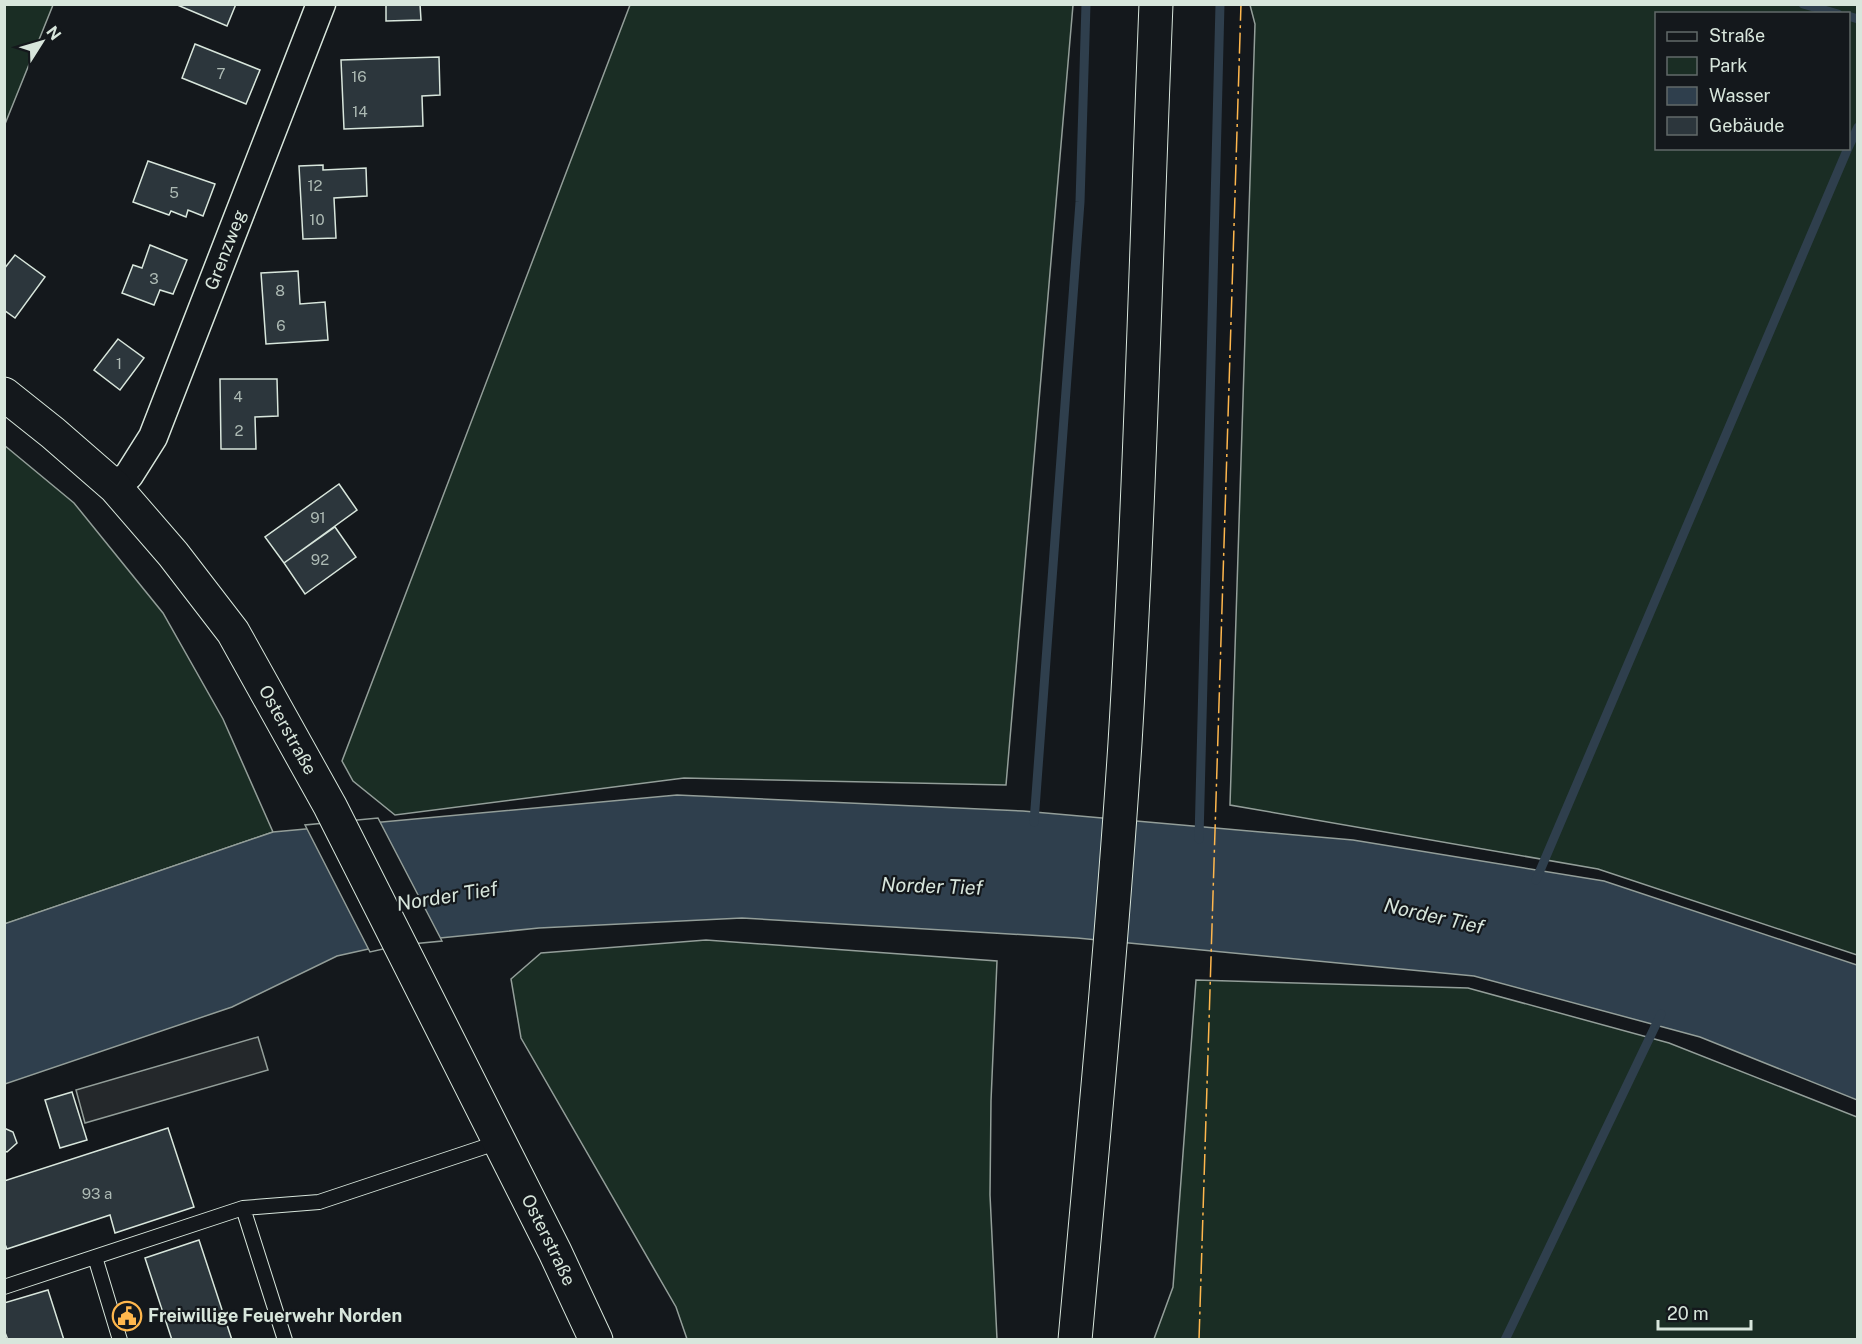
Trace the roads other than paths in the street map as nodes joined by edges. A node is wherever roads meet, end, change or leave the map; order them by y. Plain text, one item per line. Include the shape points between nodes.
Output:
1 (321, 4) edge
2 (1156, 4) edge
3 (4, 394) edge
4 (115, 488) junction
5 (495, 1133) junction
6 (243, 1208) junction
7 (95, 1257) junction
8 (4, 1287) edge
9 (120, 1340) edge
10 (285, 1340) edge
11 (597, 1340) edge
12 (1075, 1340) edge

1 - 4 street, Grenzweg via 153,437 129,475
2 - 12 main road via 1125,743
3 - 4 main road, Osterstraße
4 - 5 main road, Osterstraße via 173,554 232,632 330,806
5 - 6 lane via 319,1202
5 - 11 main road, Osterstraße
6 - 7 lane
6 - 10 lane
7 - 8 lane
7 - 9 lane

